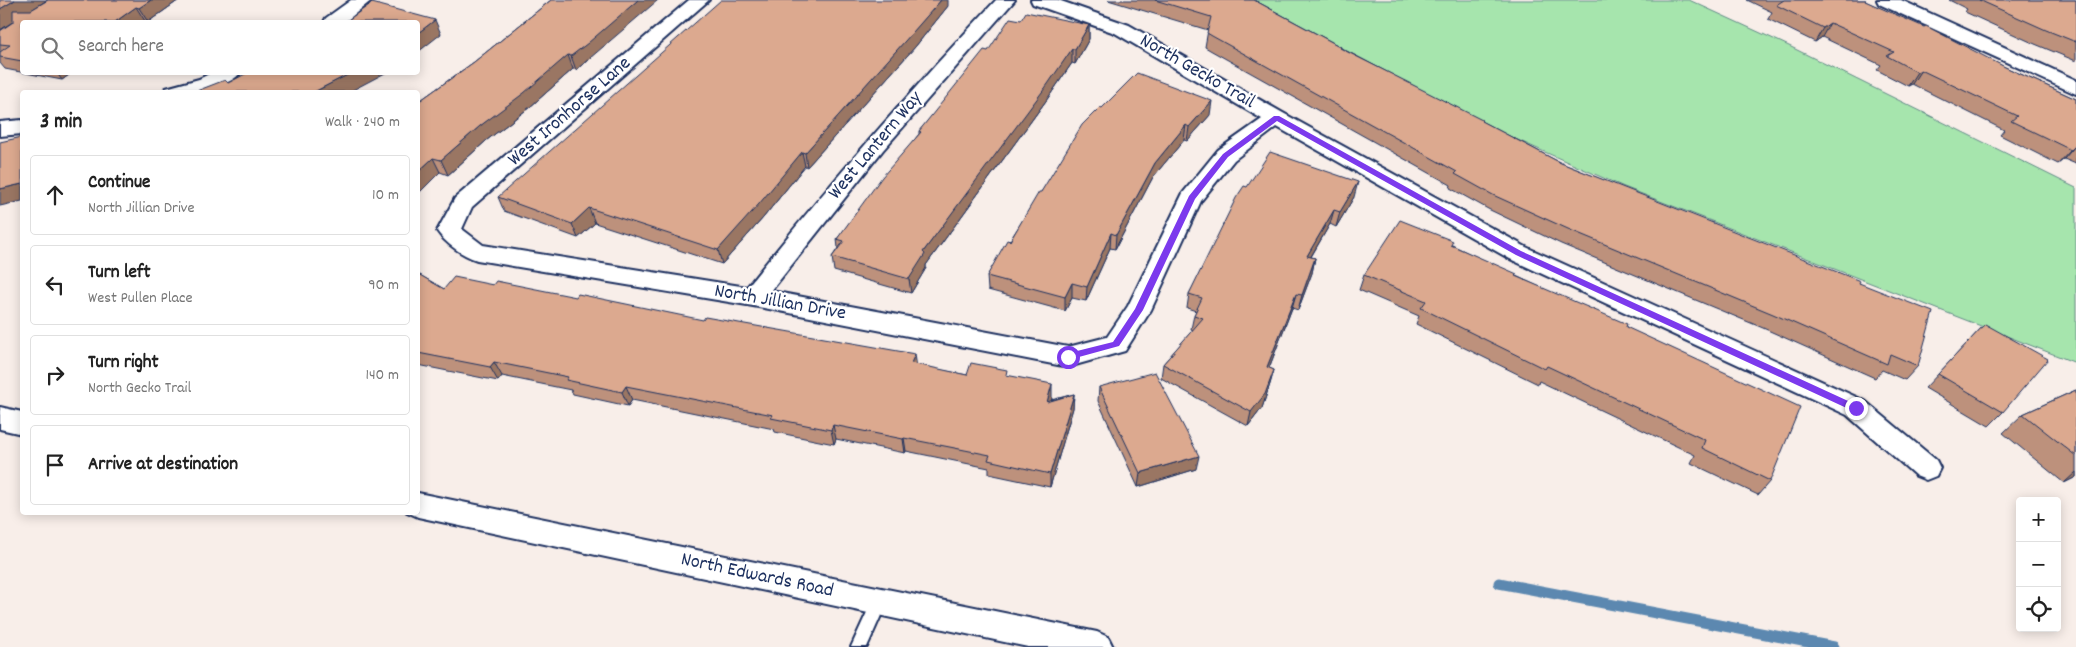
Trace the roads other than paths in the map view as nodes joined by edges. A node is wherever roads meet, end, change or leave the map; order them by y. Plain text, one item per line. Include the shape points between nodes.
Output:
1 (363, 0) edge
2 (700, 0) edge
3 (1006, 0) edge
4 (1040, 0) edge
5 (1886, 0) edge
6 (336, 20) edge
7 (224, 75) edge
8 (2076, 88) edge
9 (180, 90) edge
10 (1276, 118) junction
11 (20, 127) edge
12 (0, 129) edge
13 (449, 231) joint
14 (753, 298) junction
15 (0, 418) edge
16 (20, 423) edge
17 (1926, 468) dead end
18 (420, 505) edge
19 (879, 602) junction
20 (859, 647) edge
21 (1097, 647) edge

1 - 6 street
2 - 13 street, West Ironhorse Lane via 464,203
3 - 14 street, West Lantern Way via 937,73 804,231
4 - 10 street, North Gecko Trail via 1122,29
5 - 8 street
7 - 9 street
10 - 14 street, North Jillian Drive via 1226,155 1191,198 1138,310 1116,344 1068,357
10 - 17 street, North Gecko Trail via 1518,253 1856,408
11 - 12 street
13 - 14 street, North Jillian Drive via 478,252
15 - 16 street
18 - 19 street, North Edwards Road
19 - 20 lane
19 - 21 street, North Edwards Road

